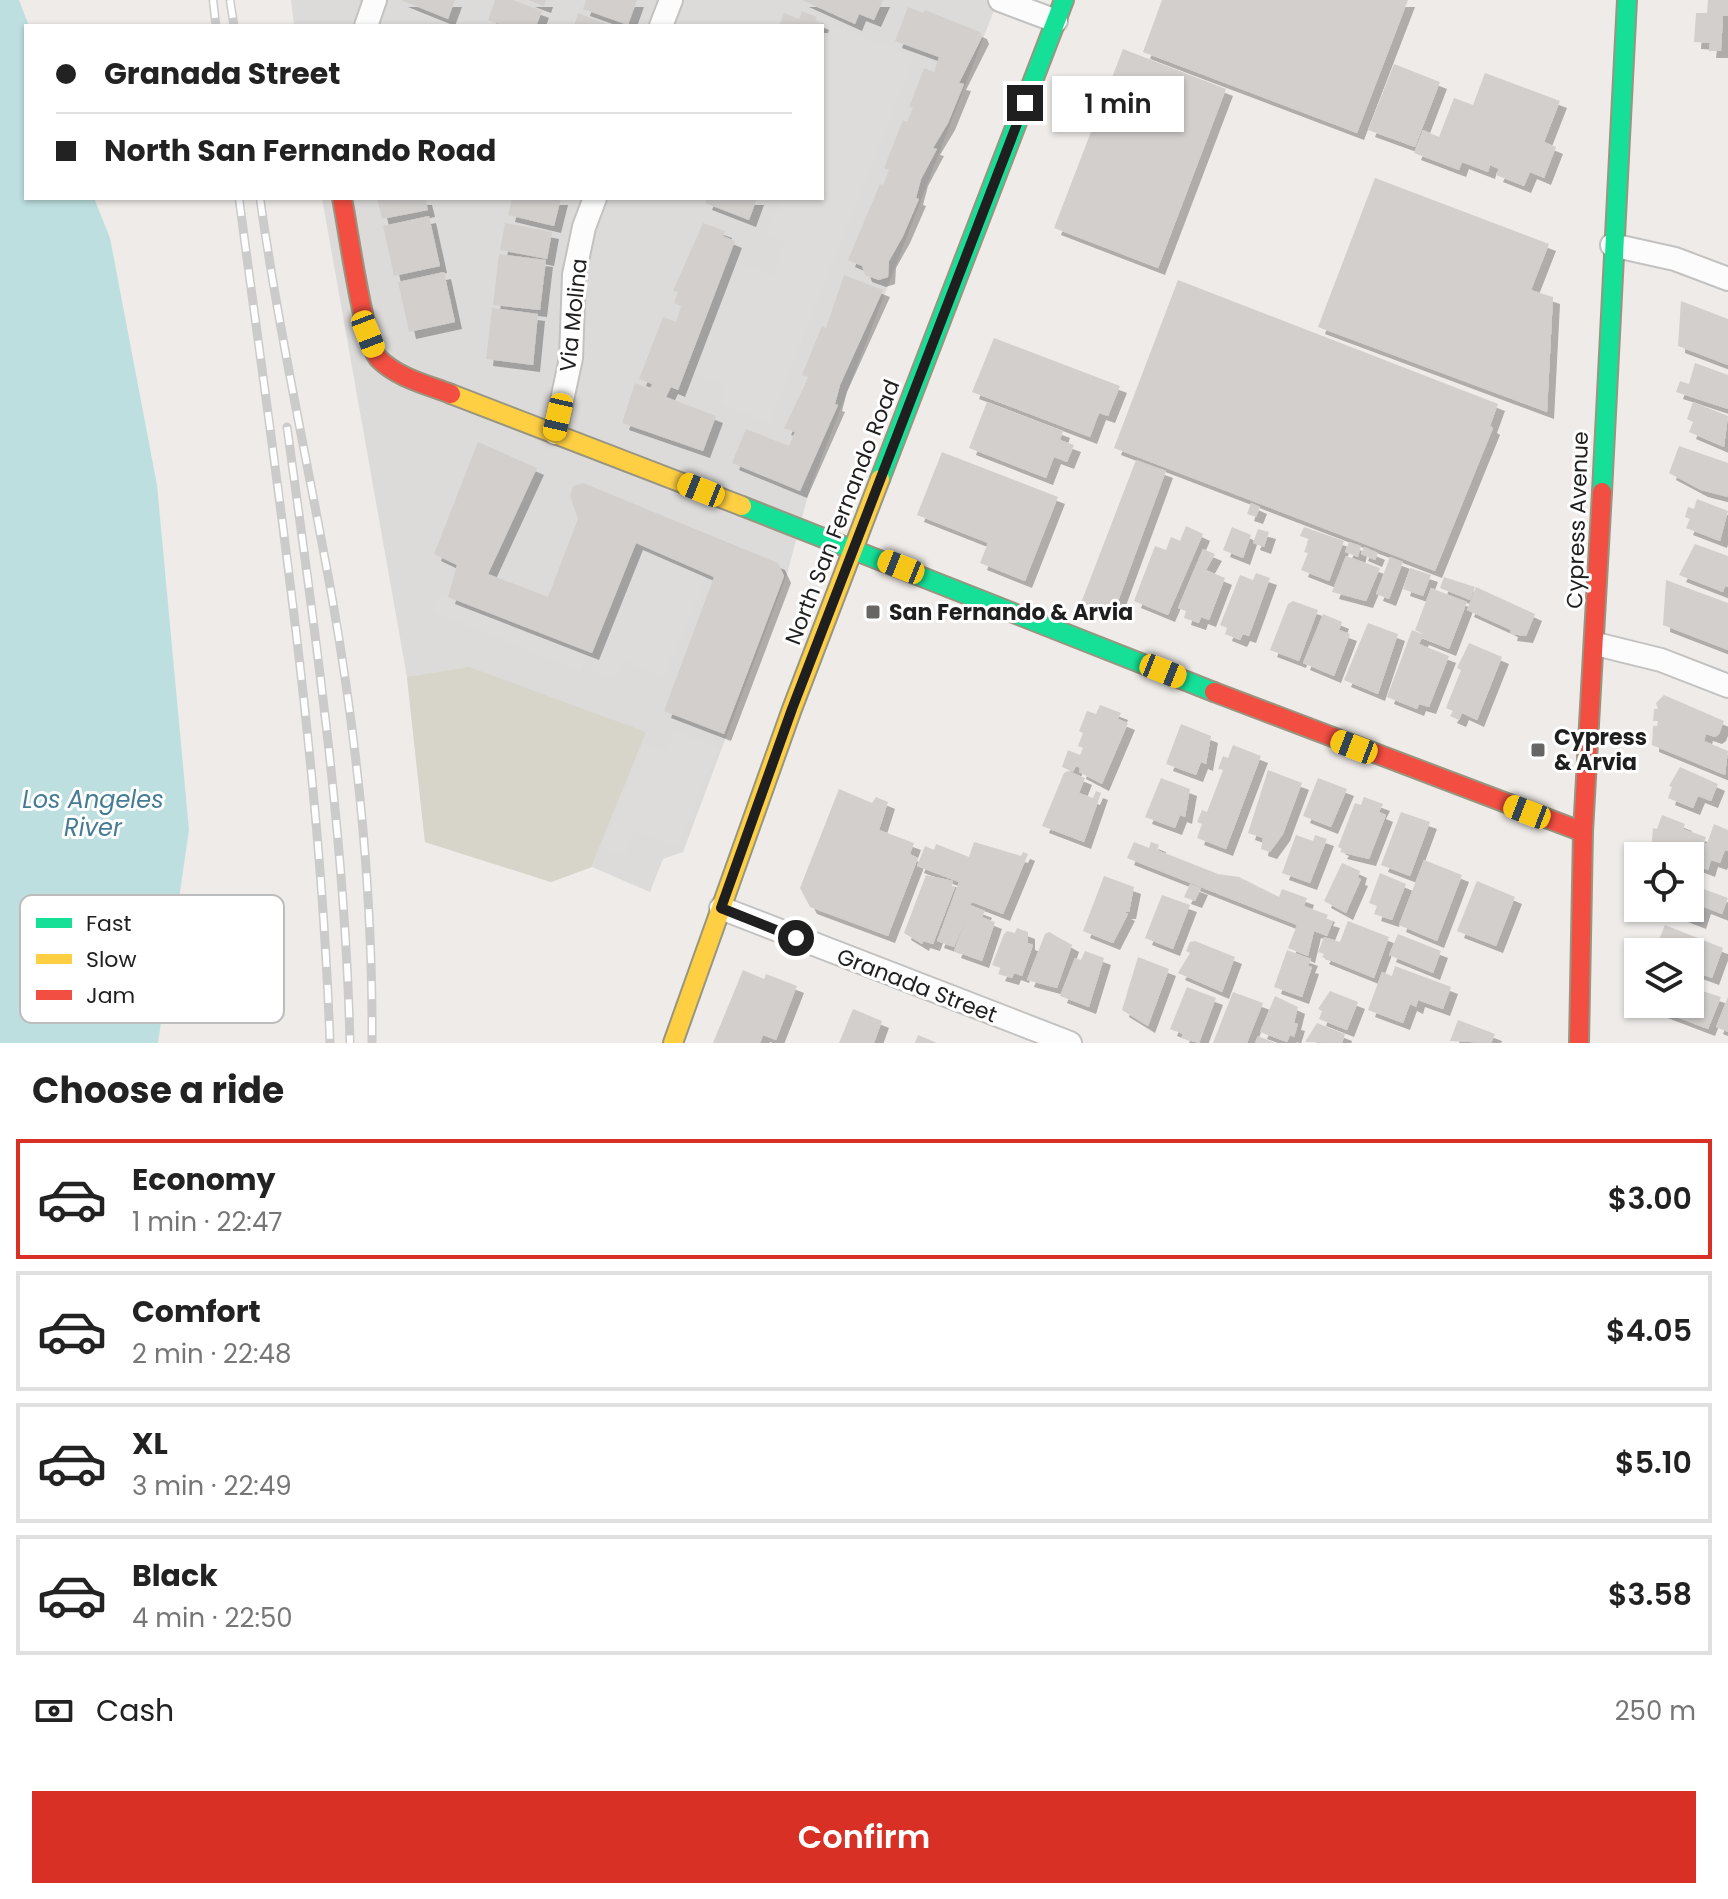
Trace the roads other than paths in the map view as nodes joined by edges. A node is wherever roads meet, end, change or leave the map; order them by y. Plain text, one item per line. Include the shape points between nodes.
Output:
1 (375, 0) edge
2 (671, 0) edge
3 (1000, 0) edge
4 (1627, 0) edge
5 (1060, 11) edge
6 (367, 24) edge
7 (662, 24) edge
8 (342, 200) edge
9 (594, 200) edge
10 (1612, 245) junction
11 (1728, 279) edge
12 (555, 433) junction
13 (853, 548) junction
14 (1596, 644) junction
15 (1728, 686) edge
16 (1583, 832) junction
17 (721, 908) junction
18 (1585, 1041) edge
19 (673, 1043) edge
20 (1070, 1043) edge

1 - 6 street
2 - 7 street
3 - 5 street
4 - 10 street, Cypress Avenue
5 - 13 street, North San Fernando Road
8 - 12 street via 377,358 400,374
9 - 12 street, Via Molina via 574,275 571,358
10 - 11 street via 1675,259
10 - 14 street, Cypress Avenue
12 - 13 street
13 - 16 street via 1316,733
13 - 17 street, North San Fernando Road
14 - 15 street via 1661,660
14 - 16 street, Cypress Avenue
16 - 18 street, Cypress Avenue
17 - 19 street, North San Fernando Road
17 - 20 street, Granada Street

